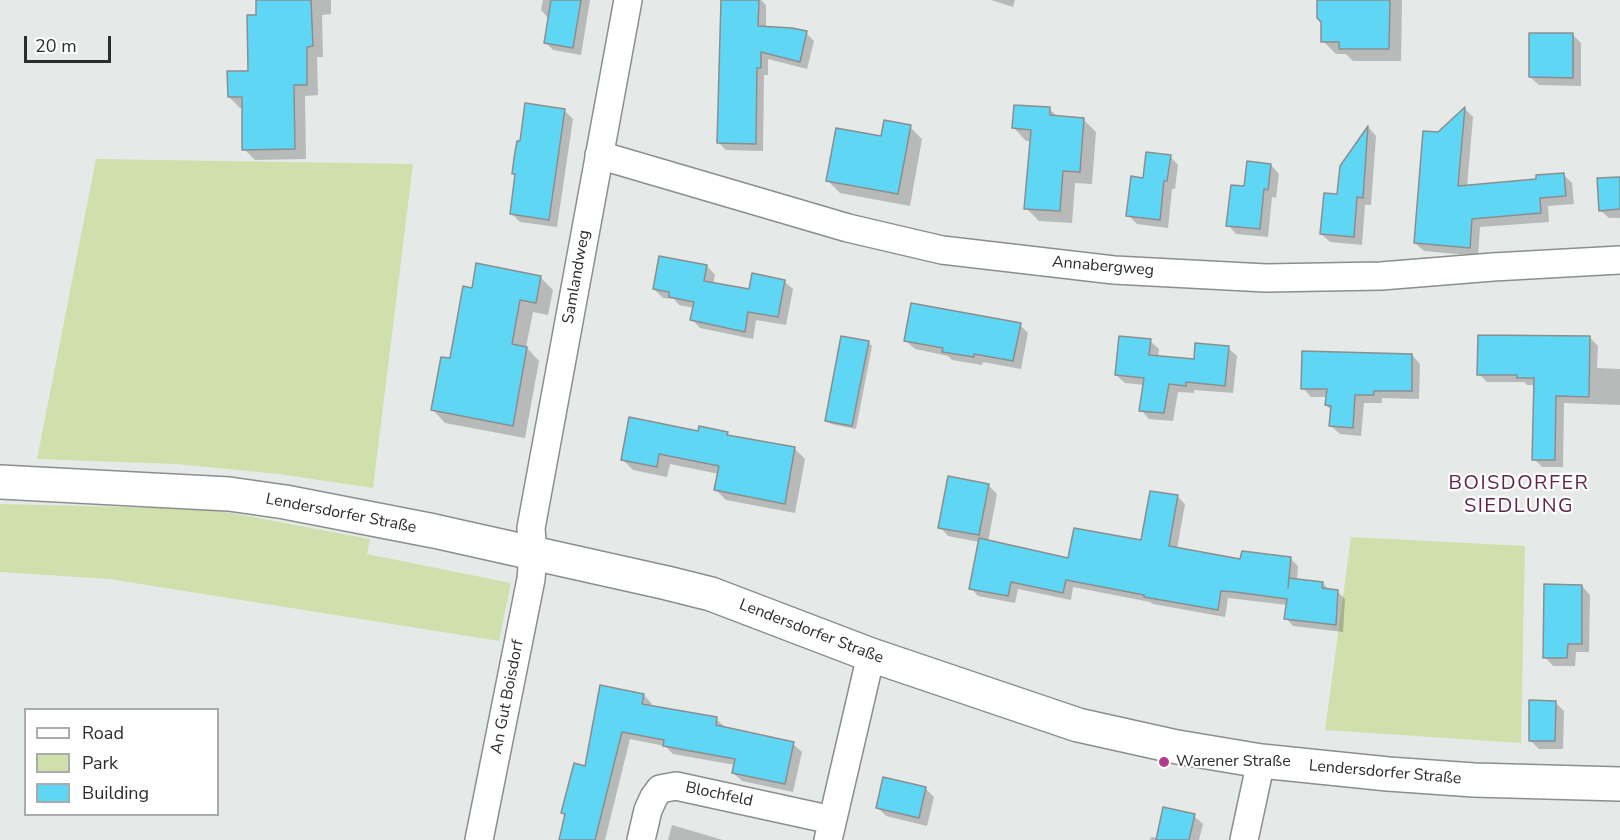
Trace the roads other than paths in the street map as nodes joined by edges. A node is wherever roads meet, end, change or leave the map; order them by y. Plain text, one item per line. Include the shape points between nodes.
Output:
1 (628, 0) edge
2 (599, 155) junction
3 (1620, 260) edge
4 (0, 482) edge
5 (533, 554) junction
6 (871, 655) junction
7 (1261, 761) junction
8 (1620, 784) edge
9 (830, 830) edge
10 (479, 840) edge
11 (641, 840) edge
12 (1245, 840) edge

1 - 2 street, Samlandweg
2 - 3 street, Annabergweg via 848,228 942,250 1114,270 1266,278 1381,276
2 - 5 street, Samlandweg via 531,528
4 - 5 street, Lendersdorfer Straße via 229,494 434,531
5 - 6 street, Lendersdorfer Straße via 711,594
5 - 10 street, An Gut Boisdorf
6 - 7 street, Lendersdorfer Straße via 1078,725
6 - 9 street
7 - 8 street, Lendersdorfer Straße via 1474,780
7 - 12 street
9 - 11 street, Blochfeld via 676,786 660,789 654,797

